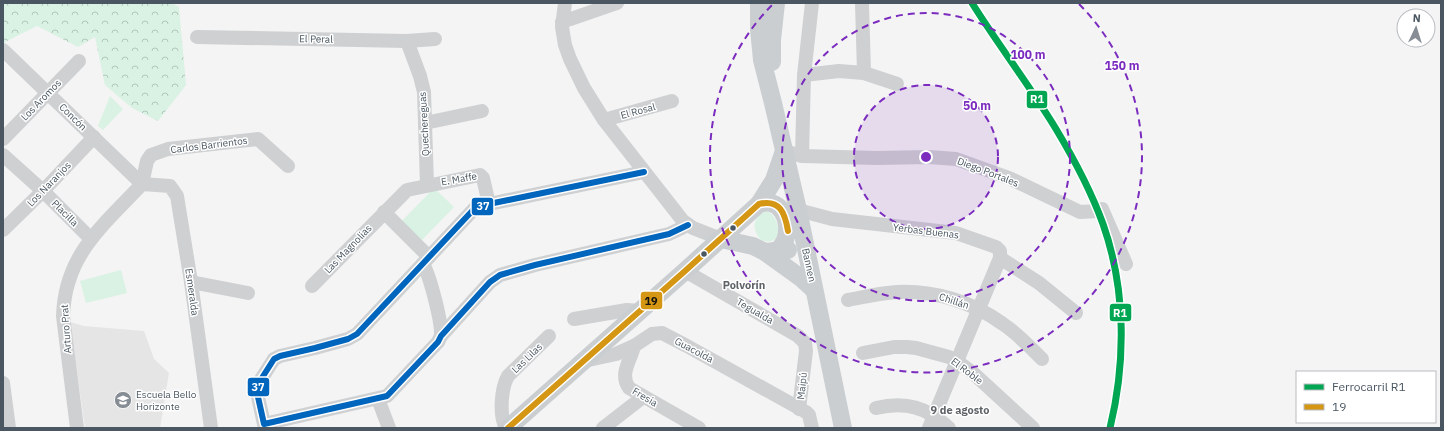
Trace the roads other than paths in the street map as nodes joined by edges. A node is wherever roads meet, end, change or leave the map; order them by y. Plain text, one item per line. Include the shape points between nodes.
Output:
1 (565, 3) edge
2 (617, 3) edge
3 (759, 3) edge
4 (776, 3) edge
5 (812, 3) edge
6 (862, 3) edge
7 (562, 22) junction
8 (197, 37) dead end
9 (435, 39) dead end
10 (407, 41) junction
11 (3, 50) edge
12 (79, 61) dead end
13 (864, 73) junction
14 (804, 75) junction
15 (897, 84) dead end
16 (48, 92) junction
17 (672, 101) dead end
18 (774, 103) junction
19 (482, 111) dead end
20 (604, 120) junction
21 (425, 123) junction
22 (94, 137) junction
23 (3, 139) edge
24 (784, 151) junction
25 (3, 155) edge
26 (802, 156) junction
27 (288, 166) dead end
28 (644, 172) junction
29 (142, 184) junction
30 (427, 185) junction
31 (407, 190) joint
32 (43, 191) junction
33 (489, 204) junction
34 (761, 207) junction
35 (798, 210) junction
36 (384, 212) junction
37 (688, 225) junction
38 (3, 230) edge
39 (91, 239) junction
40 (721, 239) junction
41 (804, 242) junction
42 (765, 250) junction
43 (1000, 258) junction
44 (426, 260) junction
45 (1126, 264) dead end
46 (685, 272) junction
47 (191, 282) junction
48 (312, 286) dead end
49 (814, 290) junction
50 (248, 293) dead end
51 (848, 300) dead end
52 (979, 310) junction
53 (640, 311) junction
54 (1076, 313) dead end
55 (574, 319) dead end
56 (441, 336) junction
57 (549, 336) dead end
58 (803, 340) joint
59 (634, 346) junction
60 (863, 353) dead end
61 (1042, 359) dead end
62 (584, 361) junction
63 (957, 361) junction
64 (3, 383) edge
65 (644, 397) junction
66 (378, 399) junction
67 (800, 408) junction
68 (876, 408) dead end
69 (931, 422) edge
70 (9, 428) edge
71 (78, 428) edge
72 (211, 428) edge
73 (389, 428) edge
74 (507, 428) edge
75 (603, 428) edge
76 (699, 428) edge
77 (812, 428) edge
78 (843, 428) edge
79 (949, 428) edge
80 (1033, 428) edge

1 - 7 street
2 - 7 street
3 - 18 main road via 762,60
4 - 18 main road via 772,57
5 - 14 street
6 - 13 street
7 - 20 street via 563,39 570,59 587,94
8 - 10 street, El Peral
9 - 10 street, El Peral
10 - 21 street, Quechereguas via 422,83
11 - 16 street, Concón
12 - 16 street, Los Aromos
13 - 14 street via 839,71
13 - 15 street
14 - 26 street
16 - 22 street, Concón
16 - 23 street, Los Aromos
17 - 20 street, El Rosal
18 - 24 main road, Bannen
19 - 21 street
20 - 28 street
21 - 30 street, Quechereguas
22 - 29 street, Concón
22 - 32 street, Los Naranjos
24 - 26 street, Diego Portales
24 - 34 main road
24 - 35 main road, Bannen
25 - 32 street, Placilla
26 - 45 street, Diego Portales via 929,157 956,159 975,165 1009,178 1080,212 1102,209
27 - 29 street, Carlos Barrientos via 258,139 168,149 151,154
28 - 33 street
28 - 37 street
29 - 39 street, Arturo Prat
29 - 47 street, Esmeralda via 170,186 177,196
30 - 31 street, E. Maffe
30 - 33 street, E. Maffe via 480,175
31 - 36 street, Las Magnolias
32 - 38 street, Los Naranjos
32 - 39 street, Placilla
33 - 44 street via 471,211
34 - 35 main road
34 - 40 main road via 732,227
34 - 42 main road via 748,219 747,230
34 - 42 main road via 780,208 788,233 785,244
35 - 41 main road, Bannen
35 - 43 street, Yerbas Buenas via 832,219 956,233 996,247 1000,251
36 - 44 street
36 - 48 street, Las Magnolias
37 - 40 street
37 - 56 street via 669,234 548,261 500,275 490,282
39 - 71 street, Arturo Prat via 70,273 63,305
40 - 42 main road
40 - 46 main road
41 - 42 main road via 790,250
41 - 49 main road, Bannen
42 - 49 main road
43 - 52 street
43 - 54 street, Yerbas Buenas via 1038,283
44 - 56 street
44 - 66 street via 354,336 274,358 258,388 264,424
46 - 53 main road
46 - 58 street, Tegualda
47 - 50 street
47 - 72 street, Esmeralda
49 - 78 main road, Bannen
51 - 52 street, Chillán via 887,293 917,292 950,298
52 - 61 street, Chillán via 1009,328
52 - 63 street
53 - 55 street via 627,310
53 - 62 main road
56 - 66 street via 392,392
57 - 74 street, Las Lilas via 505,382 502,416
58 - 67 street, Maipú via 806,351
59 - 62 street, Guacolda via 616,354
59 - 65 street, Fresia via 625,380 629,388
59 - 67 street, Guacolda via 652,334 662,333
60 - 63 street, El Roble via 907,347 941,354
62 - 74 main road
63 - 69 street
63 - 80 street, El Roble
64 - 70 street
65 - 75 street
65 - 76 street, Fresia
66 - 73 street
67 - 77 street, Maipú via 808,414
68 - 69 street via 901,405 917,408
69 - 79 street

